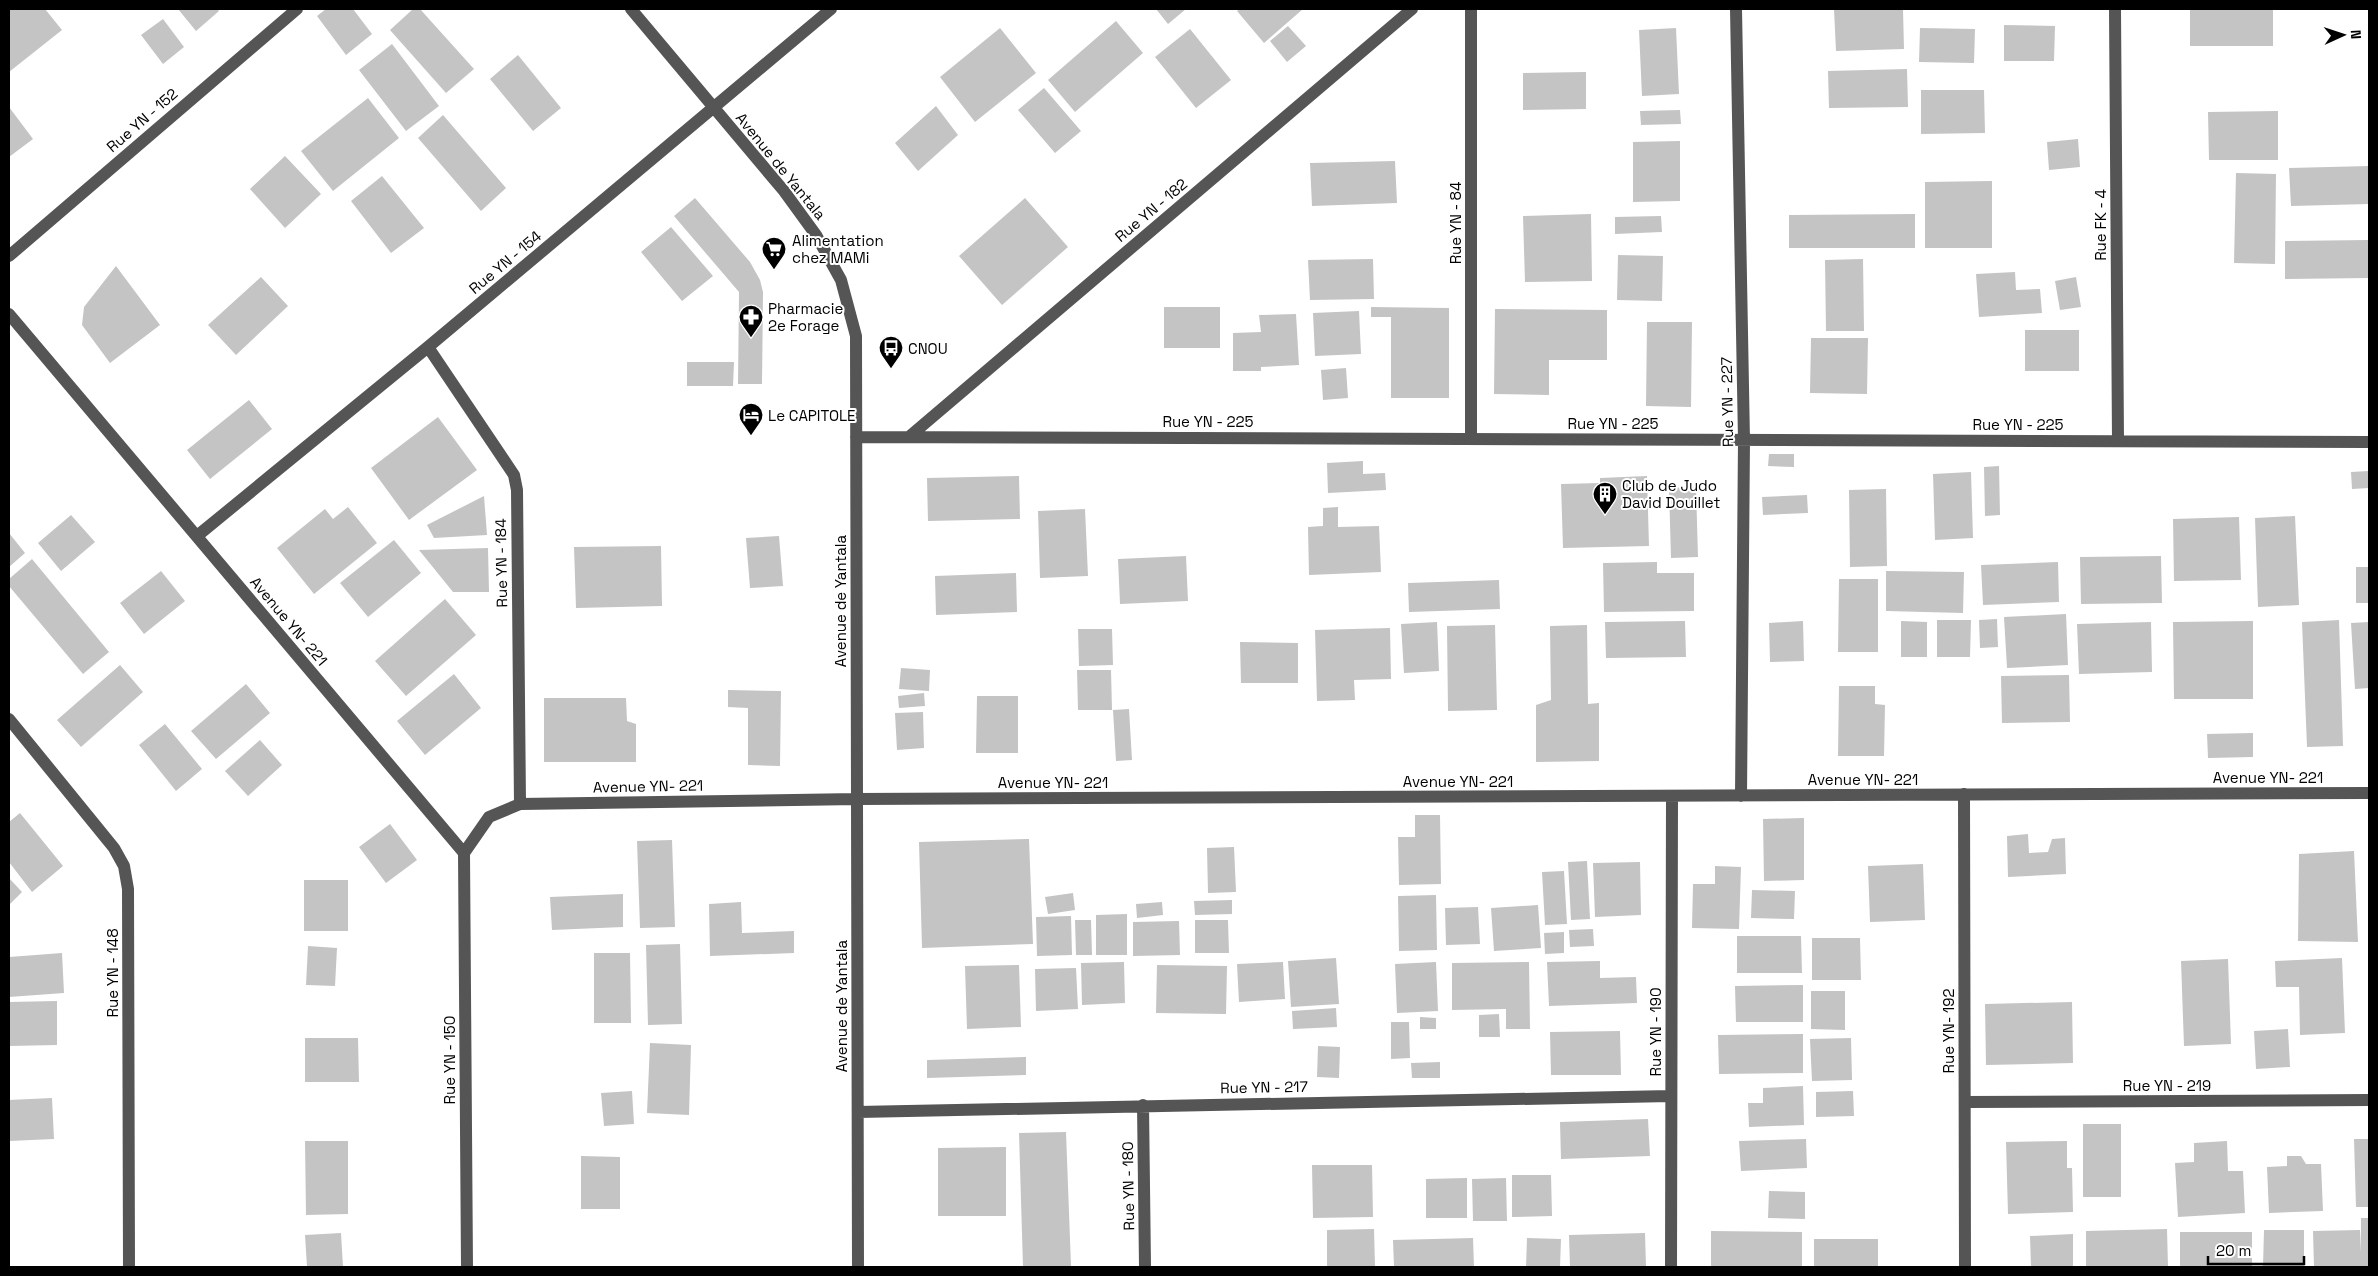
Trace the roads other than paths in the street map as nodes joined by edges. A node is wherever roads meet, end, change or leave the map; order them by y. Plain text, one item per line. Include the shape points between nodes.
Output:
1 (297, 9) edge
2 (631, 9) edge
3 (831, 9) edge
4 (1412, 9) edge
5 (1471, 9) edge
6 (1736, 9) edge
7 (2115, 9) edge
8 (712, 108) junction
9 (9, 256) edge
10 (9, 314) edge
11 (428, 348) junction
12 (910, 436) junction
13 (856, 437) junction
14 (1471, 438) junction
15 (1744, 440) junction
16 (2118, 441) junction
17 (2369, 442) edge
18 (197, 536) junction
19 (9, 719) edge
20 (2369, 793) edge
21 (1964, 794) junction
22 (1741, 796) junction
23 (1672, 797) junction
24 (857, 799) junction
25 (520, 804) junction
26 (464, 853) junction
27 (1671, 1096) junction
28 (2369, 1100) edge
29 (1965, 1102) junction
30 (1143, 1105) junction
31 (858, 1112) junction
32 (129, 1267) edge
33 (467, 1267) edge
34 (858, 1267) edge
35 (1145, 1267) edge
36 (1671, 1267) edge
37 (1966, 1267) edge

1 - 9 street, Rue YN - 152
2 - 8 street, Avenue de Yantala
3 - 8 street, Rue YN - 154
4 - 12 street, Rue YN - 182
5 - 14 street, Rue YN - 84
6 - 15 street, Rue YN - 227
7 - 16 street, Rue FK - 4
8 - 11 street, Rue YN - 154
8 - 13 street, Avenue de Yantala via 784,191 816,235 841,280 856,336
10 - 18 street, Avenue YN- 221
11 - 18 street, Rue YN - 154
11 - 25 street, Rue YN - 184 via 514,475 517,490
12 - 13 street, Rue YN - 225
12 - 14 street, Rue YN - 225
13 - 24 street, Avenue de Yantala
14 - 15 street, Rue YN - 225
15 - 16 street, Rue YN - 225
15 - 22 street, Rue YN - 227
16 - 17 street, Rue YN - 225
18 - 26 street, Avenue YN- 221
19 - 32 street, Rue YN - 148 via 114,848 124,866 128,889
20 - 21 street, Avenue YN- 221
21 - 22 street, Avenue YN- 221
21 - 29 street, Rue YN- 192
22 - 23 street, Avenue YN- 221
23 - 24 street, Avenue YN- 221
23 - 27 street, Rue YN - 190
24 - 25 street, Avenue YN- 221
24 - 31 street, Avenue de Yantala
25 - 26 street, Avenue YN- 221 via 489,818
26 - 33 street, Rue YN - 150
27 - 30 street, Rue YN - 217
27 - 36 street, Rue YN - 190
28 - 29 street, Rue YN - 219
29 - 37 street, Rue YN- 192
30 - 31 street, Rue YN - 217
30 - 35 street, Rue YN - 180
31 - 34 street, Avenue de Yantala

